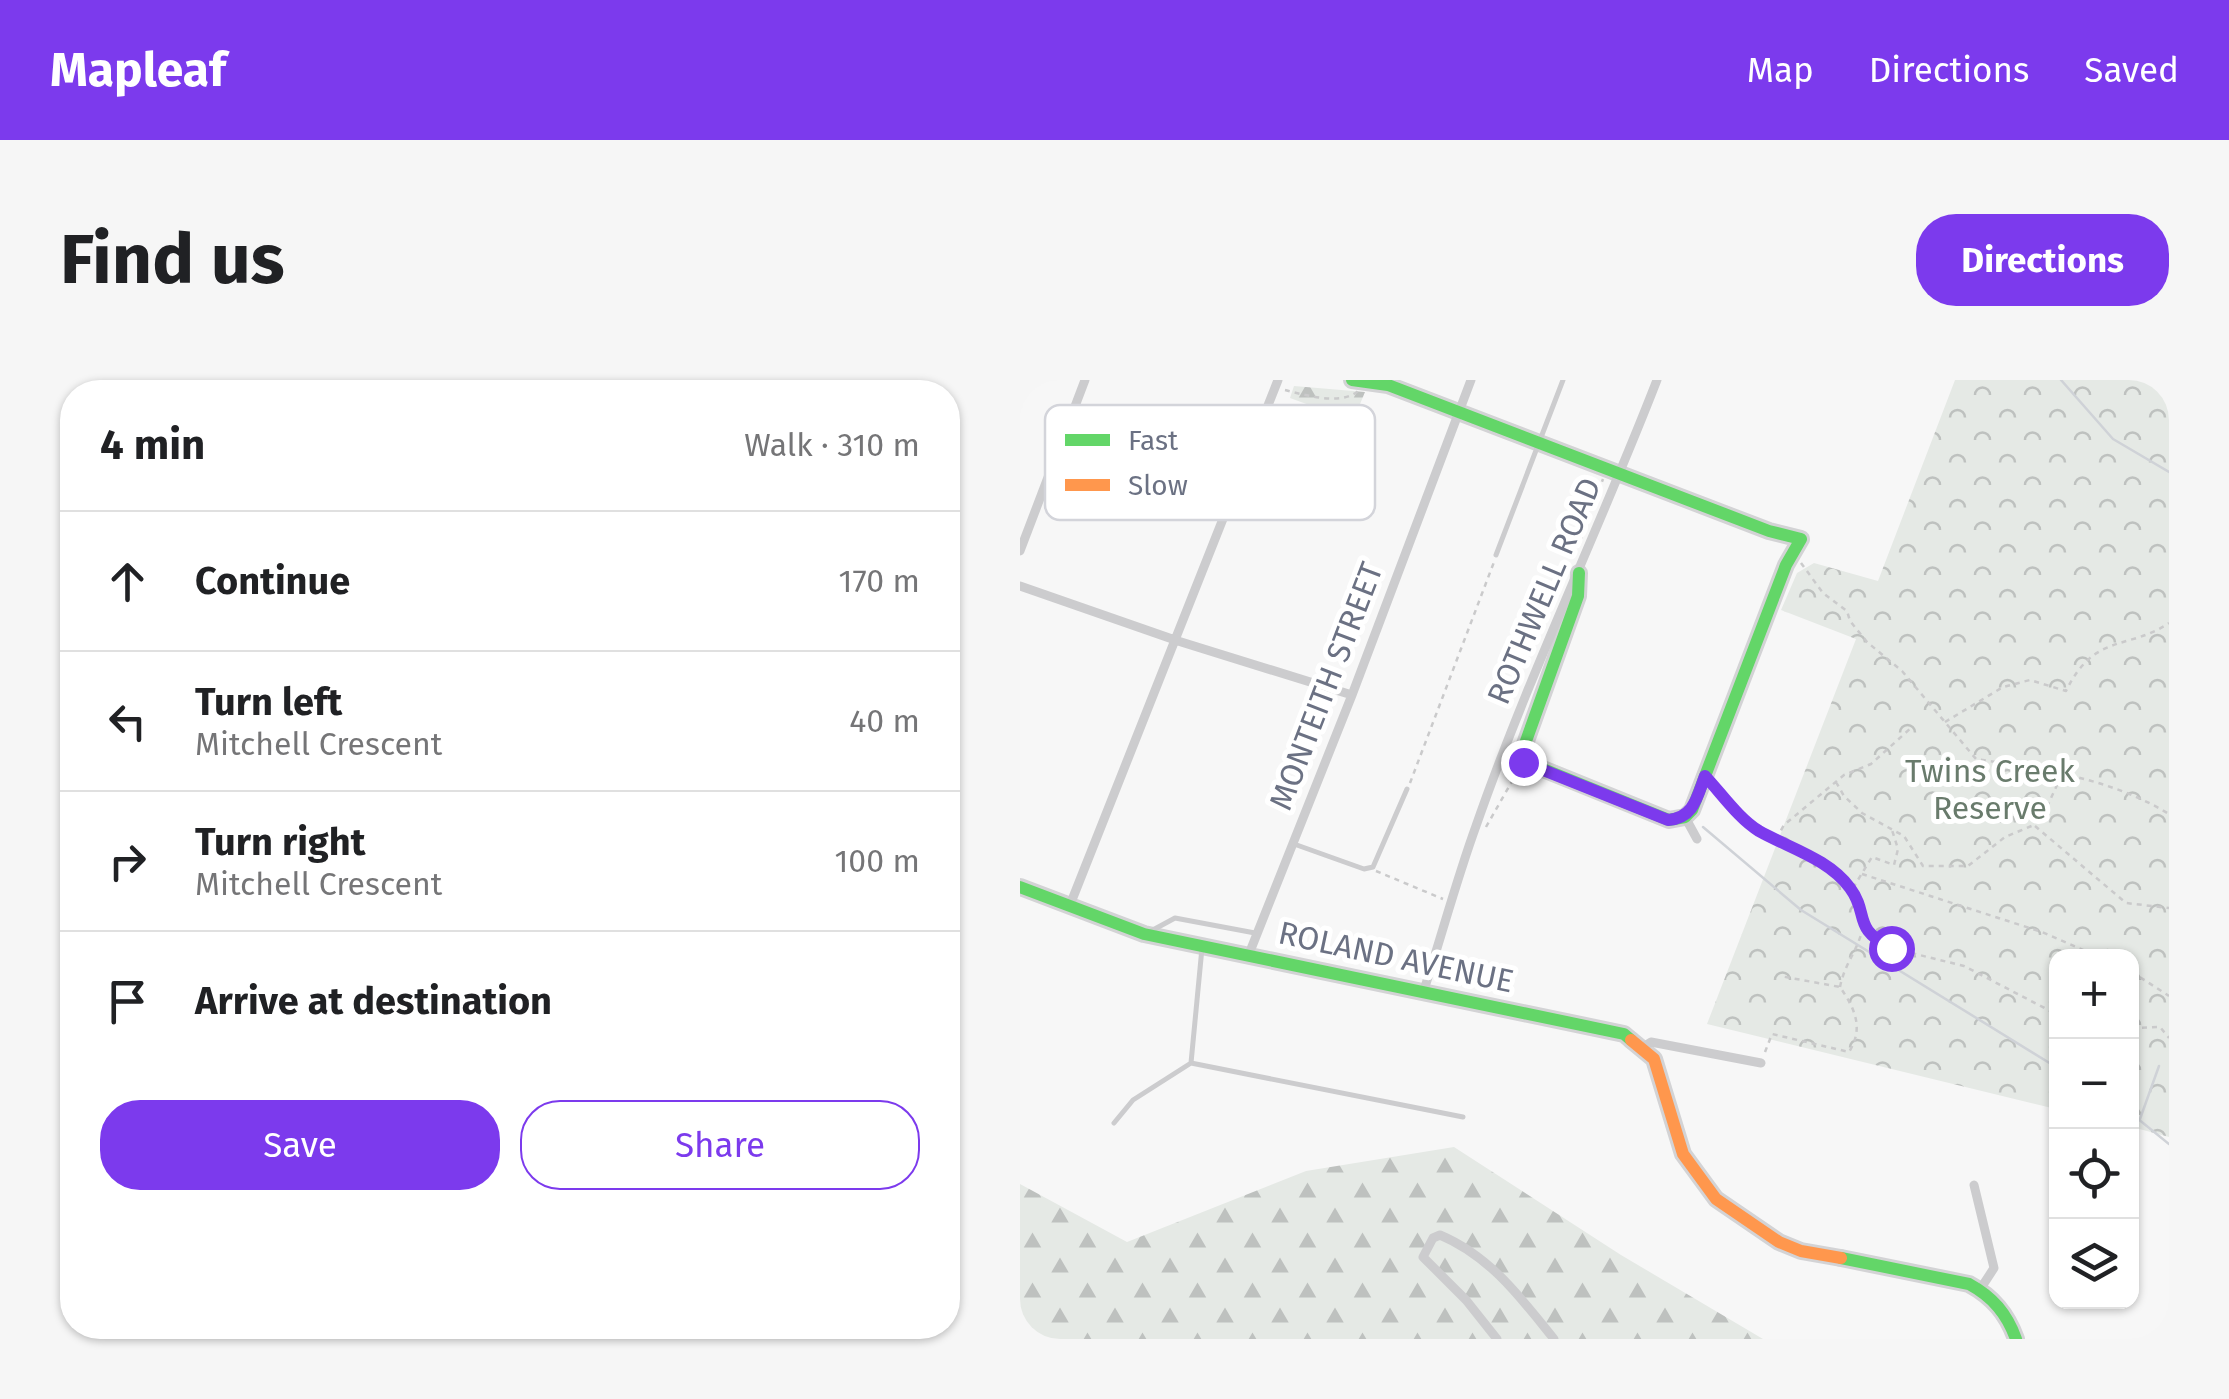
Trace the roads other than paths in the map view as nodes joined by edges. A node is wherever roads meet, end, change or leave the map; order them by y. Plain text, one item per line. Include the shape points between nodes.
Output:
1 (1085, 380) edge
2 (1471, 380) edge
3 (1563, 380) edge
4 (1657, 380) edge
5 (1358, 381) edge
6 (1075, 405) edge
7 (1458, 414) junction
8 (1538, 444) junction
9 (1620, 474) junction
10 (1045, 485) edge
11 (1224, 520) edge
12 (1020, 551) edge
13 (1496, 555) road end
14 (1579, 573) junction
15 (1020, 586) edge
16 (1178, 641) junction
17 (1352, 695) junction
18 (1407, 789) road end
19 (1685, 817) junction
20 (1697, 839) dead end
21 (1292, 843) junction
22 (1020, 886) edge
23 (1070, 905) junction
24 (1144, 934) junction
25 (1257, 934) junction
26 (1202, 945) junction
27 (1250, 954) junction
28 (1423, 993) junction
29 (1643, 1047) junction
30 (1191, 1063) junction
31 (1761, 1063) road end
32 (1462, 1117) dead end
33 (1114, 1123) dead end
34 (1974, 1185) dead end
35 (1981, 1288) junction
36 (1497, 1339) edge
37 (1554, 1339) edge
38 (2016, 1339) edge

1 - 6 street
2 - 7 street, MONTEITH STREET
3 - 8 lane
4 - 9 street, ROTHWELL ROAD
5 - 7 street via 1388,385
7 - 8 street
7 - 17 street, MONTEITH STREET
8 - 9 street
8 - 13 lane
9 - 14 street, ROTHWELL ROAD
9 - 19 street via 1801,539
10 - 12 street
11 - 16 street
14 - 19 street via 1578,596 1523,762 1668,820
14 - 28 street, ROTHWELL ROAD via 1475,828
15 - 16 street
16 - 17 street
16 - 23 street
17 - 21 street, MONTEITH STREET
18 - 21 lane via 1370,869
19 - 20 street
21 - 25 street, MONTEITH STREET
22 - 23 street, ROLAND AVENUE
23 - 24 street, ROLAND AVENUE
24 - 25 lane via 1175,918
24 - 26 street, ROLAND AVENUE
25 - 27 street, MONTEITH STREET
26 - 27 street, ROLAND AVENUE
26 - 30 lane
27 - 28 street, ROLAND AVENUE
28 - 29 street, ROLAND AVENUE via 1624,1034
29 - 31 street, ROLAND AVENUE via 1650,1042
29 - 35 street via 1661,1074 1683,1154 1716,1199 1801,1251
30 - 32 lane
30 - 33 lane via 1133,1100
34 - 35 street via 1994,1268
35 - 38 street via 2002,1308
36 - 37 street via 1423,1258 1433,1238 1456,1242 1490,1266

